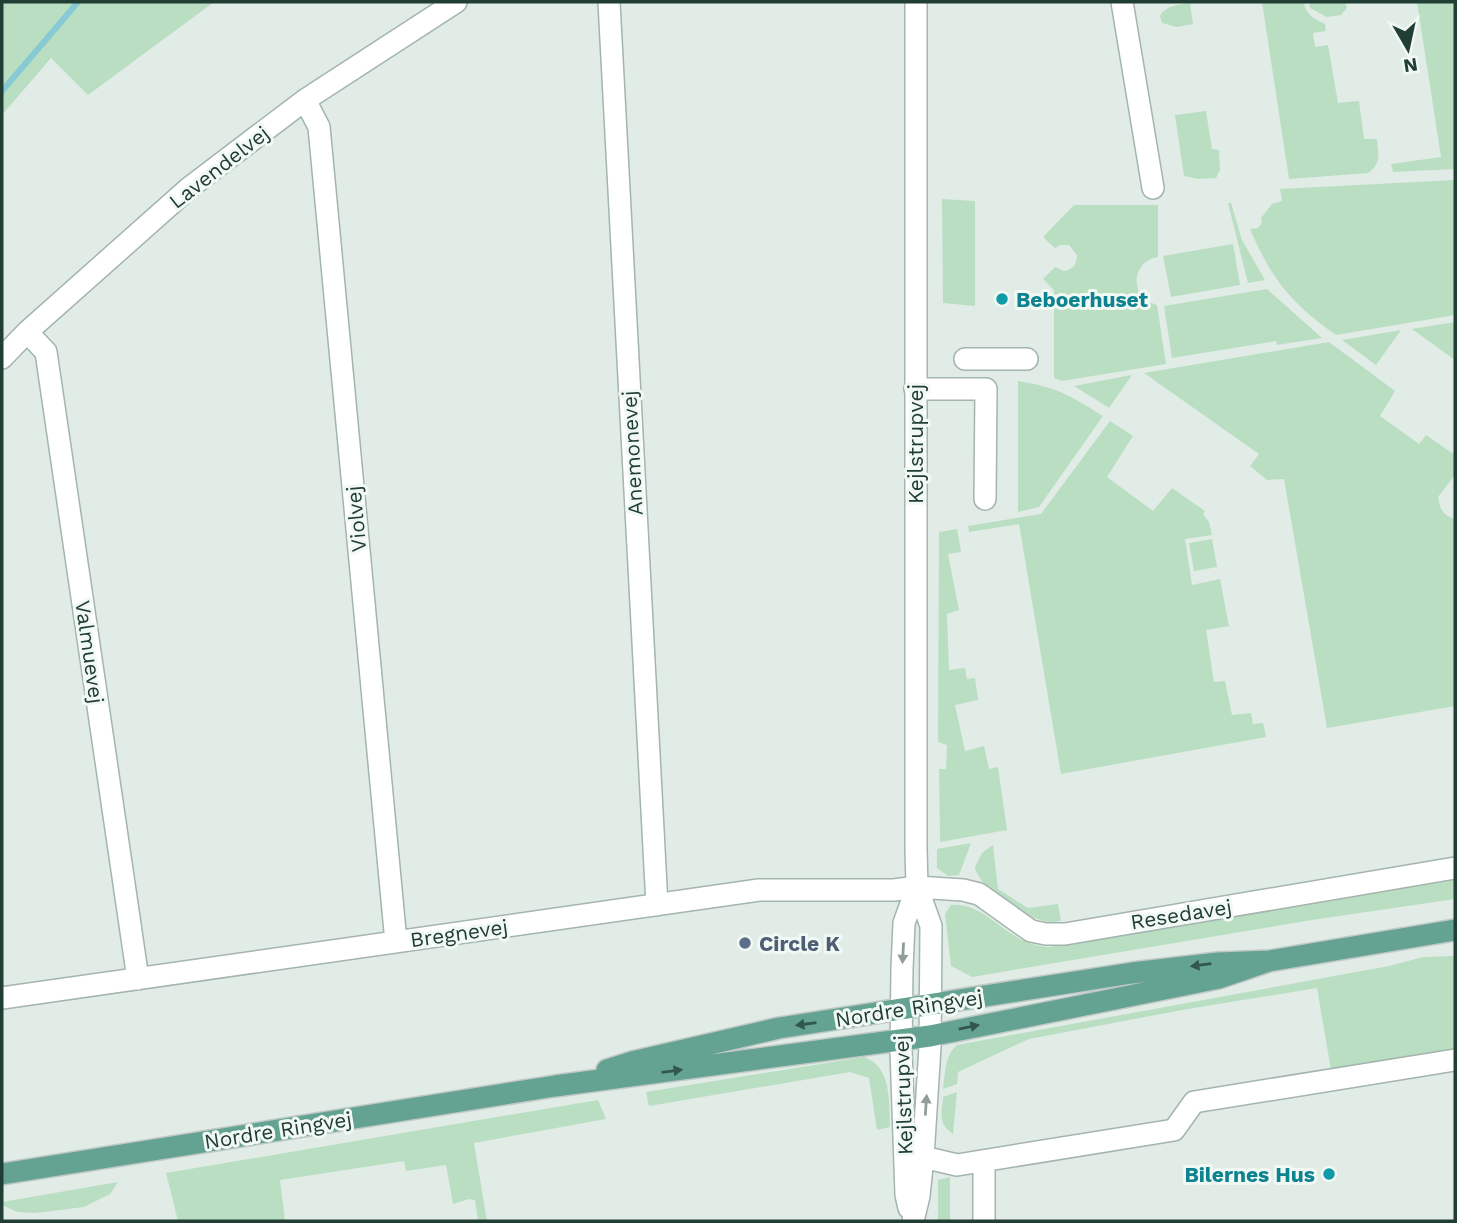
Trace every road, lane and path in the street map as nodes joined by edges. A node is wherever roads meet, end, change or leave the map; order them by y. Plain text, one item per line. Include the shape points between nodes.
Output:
1 (456, 2) edge
2 (609, 2) edge
3 (916, 2) edge
4 (1122, 2) edge
5 (305, 100) junction
6 (1153, 188) dead end
7 (27, 332) junction
8 (2, 358) edge
9 (1027, 359) dead end
10 (915, 389) junction
11 (986, 390) junction
12 (985, 499) dead end
13 (1455, 868) edge
14 (917, 887) junction
15 (657, 905) junction
16 (1455, 930) edge
17 (396, 942) junction
18 (1269, 961) junction
19 (138, 979) junction
20 (2, 998) edge
21 (930, 1005) junction
22 (900, 1010) junction
23 (930, 1036) junction
24 (901, 1041) junction
25 (1455, 1060) edge
26 (555, 1086) junction
27 (923, 1157) junction
28 (984, 1161) junction
29 (2, 1174) edge
30 (913, 1221) edge
31 (984, 1221) edge

1 - 5 street, Lavendelvej
2 - 15 street, Anemonevej
3 - 10 street, Kejlstrupvej
4 - 6 street
5 - 7 street, Lavendelvej via 189,188
5 - 17 street, Violvej via 319,127
7 - 8 street, Lavendelvej
7 - 19 street, Valmuevej via 46,352
9 - 11 street via 975,359
10 - 11 street
10 - 14 street, Kejlstrupvej
11 - 12 street
13 - 14 street, Resedavej via 1056,934 1031,931 979,894
14 - 15 street, Bregnevej via 759,890
14 - 21 street, Kejlstrupvej via 931,926
14 -> 22 street, Kejlstrupvej via 904,923
15 - 17 street, Bregnevej
16 - 18 main road, Nordre Ringvej
17 - 19 street, Bregnevej
18 -> 21 main road, Nordre Ringvej via 1132,973
23 -> 18 main road, Nordre Ringvej via 1219,978
19 - 20 street, Bregnevej
21 - 22 main road, Nordre Ringvej
21 - 23 street, Kejlstrupvej
22 - 24 street, Kejlstrupvej
22 -> 26 main road, Nordre Ringvej via 779,1028 632,1062
23 - 24 main road, Nordre Ringvej
27 -> 23 street, Kejlstrupvej
26 -> 24 main road, Nordre Ringvej
24 - 30 street, Kejlstrupvej via 906,1195
25 - 28 street, Kejlstrupvej via 1194,1102 1174,1130
26 - 29 main road, Nordre Ringvej
27 - 28 street, Kejlstrupvej via 957,1165
27 - 30 street, Kejlstrupvej
28 - 31 street

